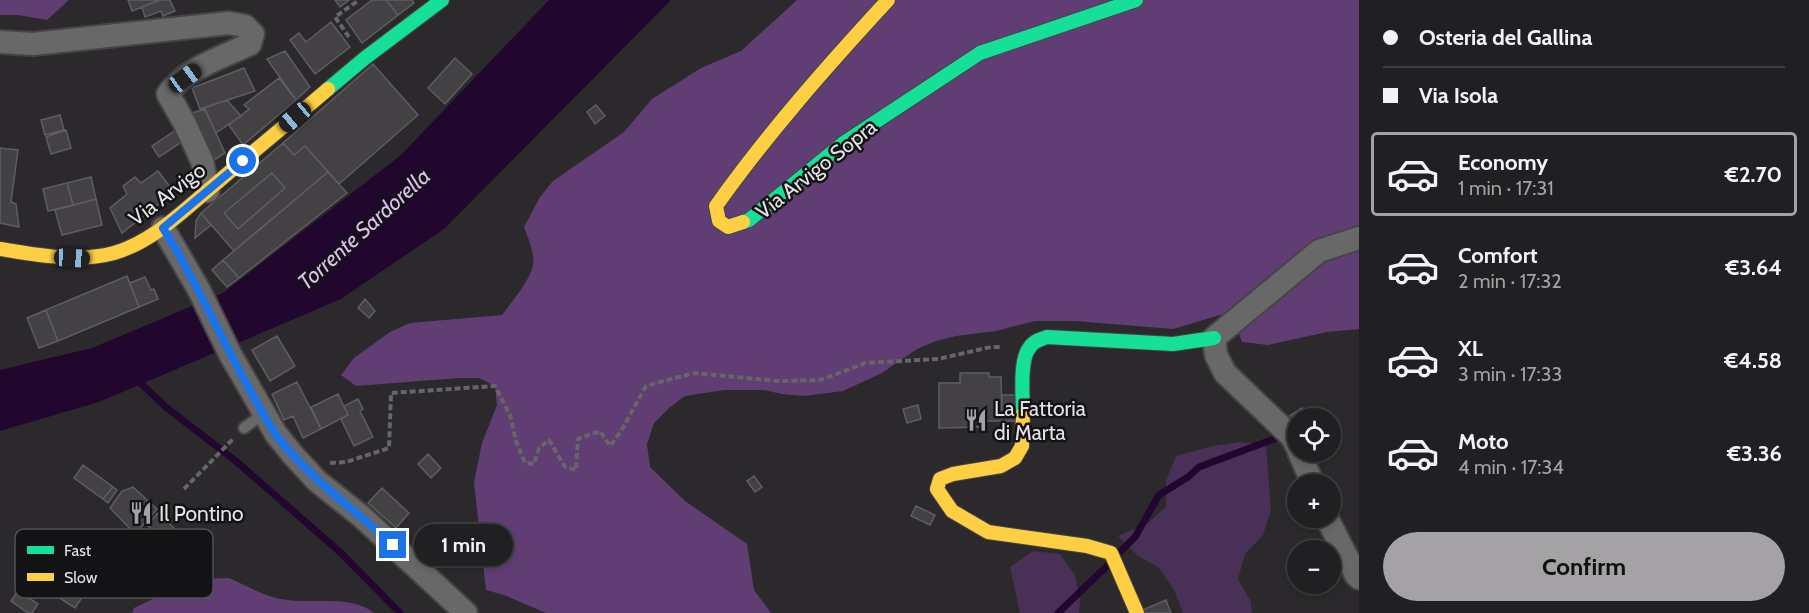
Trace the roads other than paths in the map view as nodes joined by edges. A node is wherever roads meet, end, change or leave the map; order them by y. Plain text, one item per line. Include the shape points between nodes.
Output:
1 (442, 0) edge
2 (888, 0) edge
3 (1136, 0) edge
4 (0, 42) edge
5 (208, 191) junction
6 (163, 228) junction
7 (1359, 238) edge
8 (0, 249) edge
9 (1214, 338) junction
10 (263, 414) junction
11 (244, 428) road end
12 (1287, 432) edge
13 (1332, 528) edge
14 (1359, 578) edge
15 (466, 613) edge
16 (1137, 613) edge

1 - 5 street, Via Arvigo via 365,58
2 - 3 street, Via Arvigo Sopra via 833,59 736,177 716,206 718,221 728,227 749,220 845,142 980,53
4 - 5 street via 33,44 229,23 245,26 253,34 250,44 196,70 168,94 202,161
5 - 6 street, Via Arvigo
6 - 8 street, Via Arvigo via 129,247 84,258
6 - 10 street via 200,290
7 - 9 street via 1319,250
9 - 12 street via 1224,373
9 - 16 street via 1173,344 1047,337 1037,340 1028,346 1024,357 1022,446 1014,458 1001,466 940,479 937,489 952,511 988,532 1112,553
10 - 11 lane
10 - 15 street via 317,480
13 - 14 street

